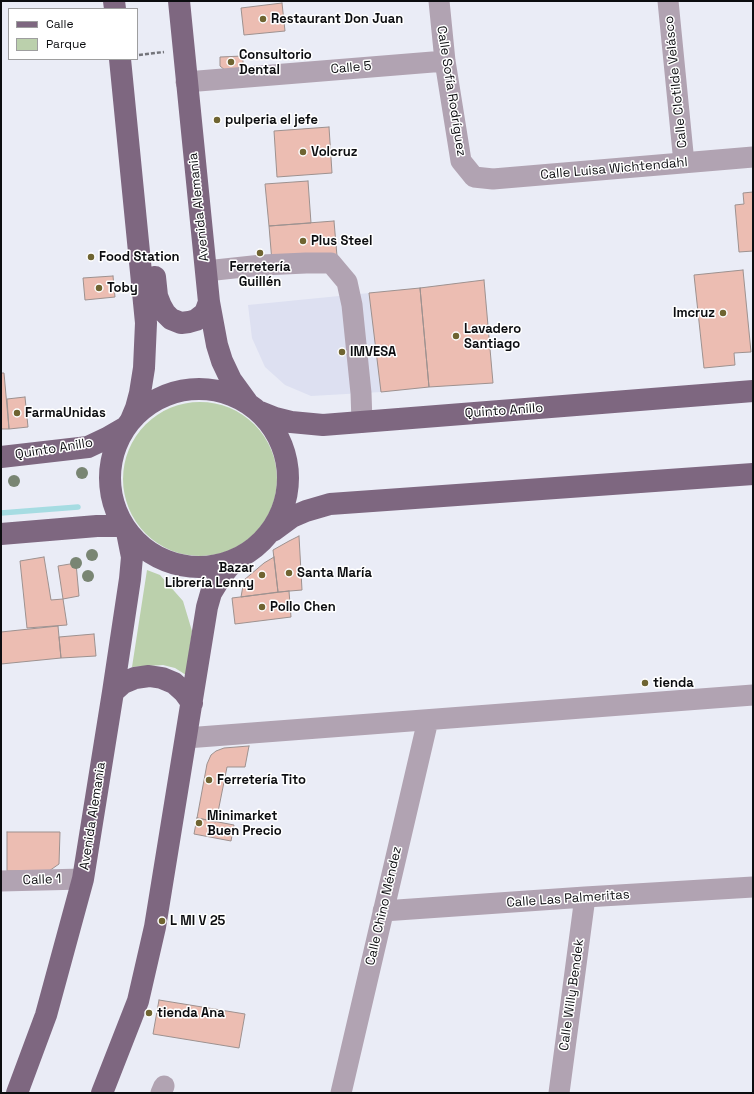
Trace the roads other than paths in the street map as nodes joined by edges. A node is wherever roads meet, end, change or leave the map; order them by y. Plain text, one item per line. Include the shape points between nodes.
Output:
1 (179, 1) edge
2 (439, 1) edge
3 (668, 1) edge
4 (120, 60) edge
5 (445, 61) junction
6 (186, 82) junction
7 (753, 157) edge
8 (130, 161) junction
9 (684, 163) junction
10 (474, 177) joint
11 (206, 271) junction
12 (209, 302) junction
13 (753, 391) edge
14 (253, 408) junction
15 (362, 422) junction
16 (128, 424) junction
17 (1, 457) edge
18 (753, 474) edge
19 (125, 529) junction
20 (1, 534) edge
21 (267, 536) junction
22 (238, 558) junction
23 (113, 692) junction
24 (753, 695) edge
25 (192, 703) junction
26 (428, 720) junction
27 (186, 738) junction
28 (83, 879) junction
29 (1, 881) edge
30 (753, 887) edge
31 (585, 898) junction
32 (383, 911) junction
33 (17, 1093) edge
34 (102, 1093) edge
35 (341, 1093) edge
36 (559, 1093) edge

1 - 6 main road, Avenida Alemania
2 - 5 street, Calle Sofía Rodríguez
3 - 9 street, Calle Clotilde Velásco
4 - 8 main road
5 - 6 street, Calle 5
5 - 10 street, Calle Sofía Rodríguez via 461,162
6 - 11 main road, Avenida Alemania
7 - 9 street, Calle Luisa Wichtendahl
8 - 12 main road via 146,202 157,296 161,306 171,319 181,323 196,320 205,313
8 - 16 main road via 146,323 140,393
9 - 10 street, Calle Luisa Wichtendahl via 493,179
11 - 12 main road, Avenida Alemania
11 - 15 street via 331,263 347,282 352,305
12 - 14 main road, Avenida Alemania via 222,361 231,380
13 - 15 main road, Quinto Anillo
14 - 15 main road, Quinto Anillo via 284,421 308,425
14 - 16 main road via 223,392 194,390 165,396 140,411
14 - 21 main road via 272,427 286,457 288,490 285,503
16 - 17 main road, Quinto Anillo via 107,438 88,446
16 - 19 main road via 114,450 109,476 112,502
18 - 21 main road via 330,504 292,517
19 - 20 main road via 97,526
19 - 22 main road via 147,552 172,564 199,568
19 - 23 main road, Avenida Alemania via 132,568
21 - 22 main road
22 - 25 main road via 211,593
23 - 25 main road via 124,683 149,676 174,683
23 - 28 main road, Avenida Alemania
24 - 26 street
25 - 27 main road
26 - 27 street
26 - 32 street, Calle Chino Méndez
27 - 34 main road via 155,927 142,988
28 - 29 street, Calle 1
28 - 33 main road, Avenida Alemania via 46,1015
30 - 31 street, Calle Las Palmeritas
31 - 32 street, Calle Las Palmeritas
31 - 36 street, Calle Willy Bendek
32 - 35 street, Calle Chino Méndez

